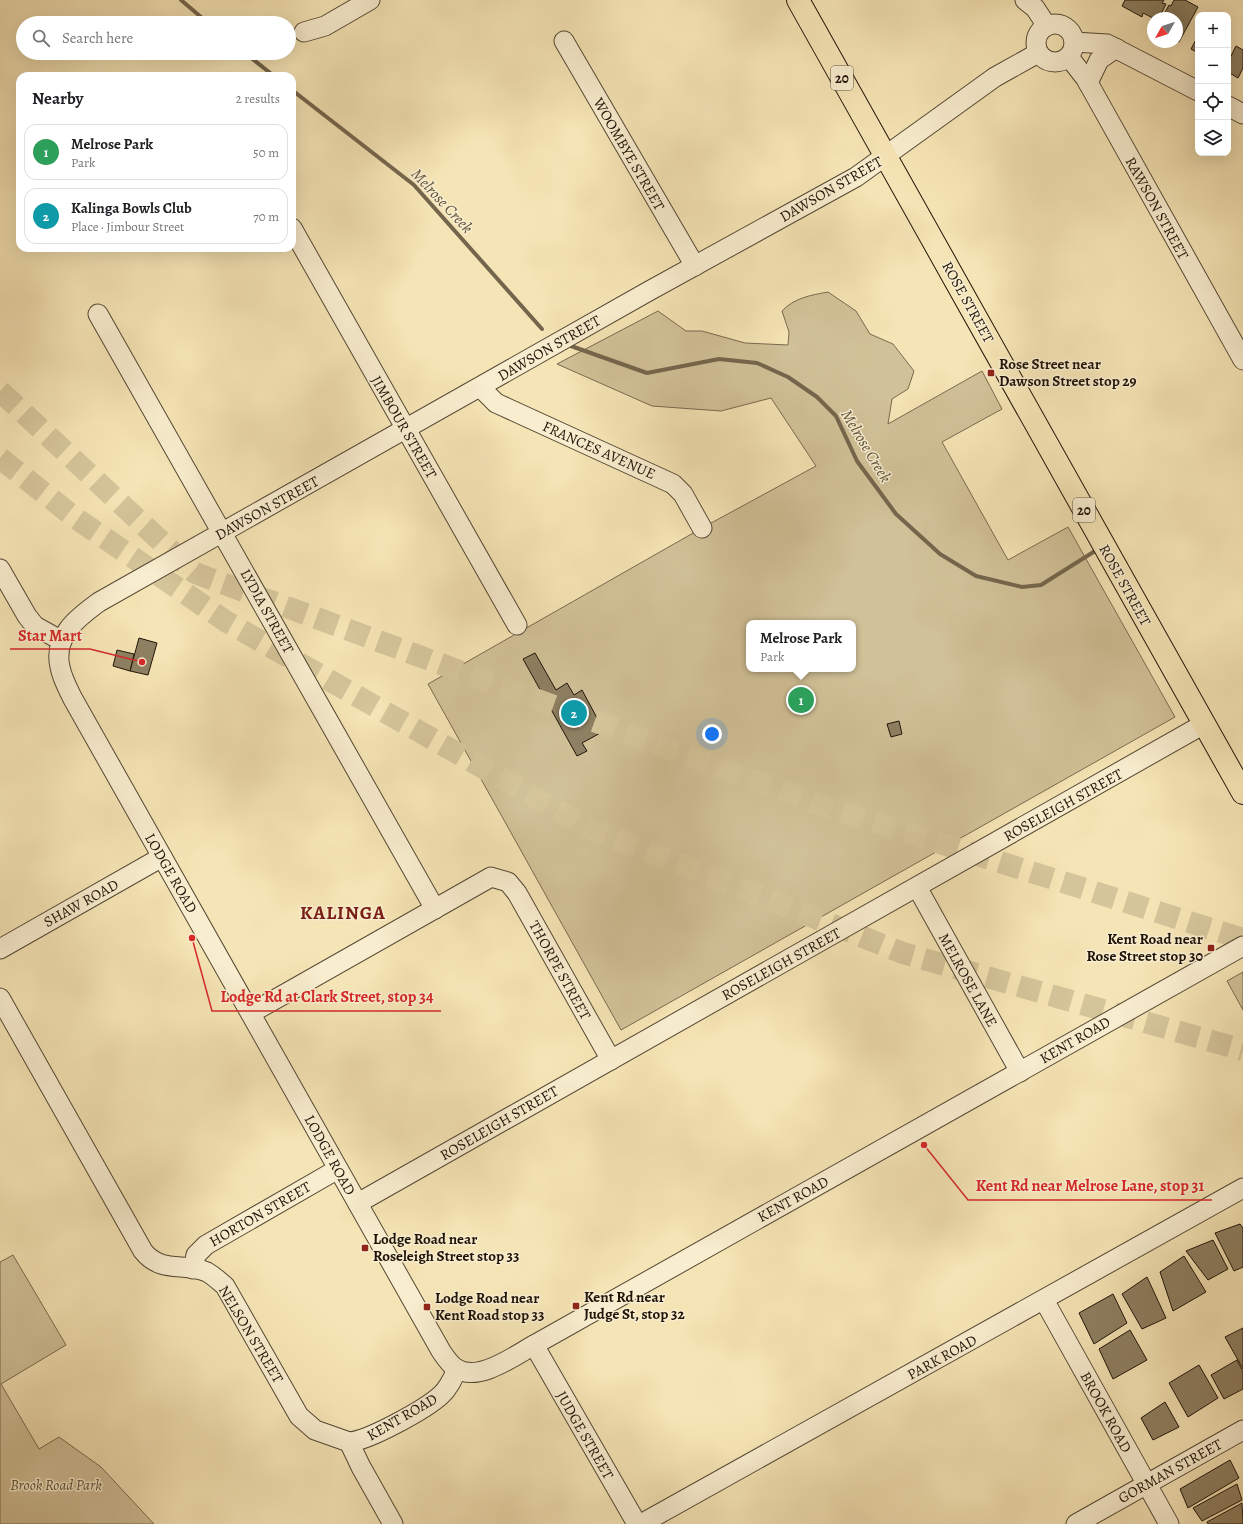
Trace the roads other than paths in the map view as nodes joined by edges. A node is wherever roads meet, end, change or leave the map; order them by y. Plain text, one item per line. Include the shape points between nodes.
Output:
1 (370, 0) edge
2 (798, 0) edge
3 (1025, 0) edge
4 (1047, 26) junction
5 (304, 32) dead end
6 (564, 41) dead end
7 (1116, 48) junction
8 (1072, 49) junction
9 (1038, 53) junction
10 (1088, 82) junction
11 (1195, 89) edge
12 (1231, 108) edge
13 (1243, 114) edge
14 (886, 157) junction
15 (296, 235) edge
16 (695, 266) junction
17 (98, 314) dead end
18 (1243, 360) edge
19 (481, 388) junction
20 (406, 429) junction
21 (702, 528) dead end
22 (223, 533) junction
23 (0, 569) edge
24 (516, 625) dead end
25 (62, 641) junction
26 (1204, 724) junction
27 (1243, 793) edge
28 (162, 857) junction
29 (917, 888) junction
30 (435, 909) junction
31 (1243, 946) edge
32 (0, 948) edge
33 (0, 998) edge
34 (251, 1013) junction
35 (611, 1060) junction
36 (1020, 1072) junction
37 (338, 1169) junction
38 (1243, 1188) edge
39 (358, 1203) junction
40 (193, 1269) junction
41 (1044, 1300) junction
42 (534, 1345) junction
43 (457, 1369) junction
44 (1243, 1430) edge
45 (349, 1442) junction
46 (1146, 1484) junction
47 (393, 1524) edge
48 (636, 1524) edge
49 (641, 1524) edge
50 (1076, 1524) edge
51 (1169, 1524) edge

1 - 5 street via 325,26
2 - 14 main road, ROSE STREET / 20
3 - 4 street via 1039,13
4 - 8 street via 1053,24 1070,31
4 - 9 street via 1038,34 1036,40
6 - 16 street, WOOMBYE STREET
7 - 8 street via 1097,42
7 - 10 street via 1099,60
7 - 11 street
8 - 9 street via 1064,60 1052,63
8 - 10 street, RAWSON STREET
9 - 14 street, DAWSON STREET via 984,84
10 - 18 street, RAWSON STREET
12 - 13 street
14 - 16 street, DAWSON STREET via 856,177
14 - 26 main road, ROSE STREET / 20
15 - 20 street, JIMBOUR STREET
16 - 19 street, DAWSON STREET
17 - 22 street, LYDIA STREET
19 - 20 street, DAWSON STREET
19 - 21 street, FRANCES AVENUE via 496,403 673,484 683,494
20 - 22 street, DAWSON STREET
20 - 24 street, JIMBOUR STREET
22 - 25 street, DAWSON STREET via 99,602 76,618
22 - 30 street, LYDIA STREET
23 - 25 street via 35,626
25 - 28 street, LODGE ROAD via 59,649 60,667 73,699
26 - 27 main road, ROSE STREET / 20
26 - 29 street, ROSELEIGH STREET
28 - 32 street, SHAW ROAD
28 - 34 street, LODGE ROAD
29 - 35 street, ROSELEIGH STREET
29 - 36 street, MELROSE LANE
30 - 34 street
30 - 35 street, THORPE STREET via 491,877 508,882 517,893
31 - 36 street, KENT ROAD
33 - 40 street, NELSON STREET via 143,1251 156,1263
34 - 37 street, LODGE ROAD
35 - 39 street, ROSELEIGH STREET
36 - 42 street, KENT ROAD
37 - 39 street, LODGE ROAD
37 - 40 street, HORTON STREET via 206,1245 196,1255
38 - 41 street, PARK ROAD
39 - 43 street, LODGE ROAD via 441,1351
40 - 45 street, NELSON STREET via 206,1272 225,1286 306,1424 315,1430
41 - 46 street, BROOK ROAD
41 - 49 street, PARK ROAD
42 - 43 street, KENT ROAD via 493,1368 468,1373
42 - 48 street, JUDGE STREET
43 - 45 street, KENT ROAD via 442,1395 370,1437
44 - 46 street, GORMAN STREET
45 - 47 street
46 - 50 street, GORMAN STREET
46 - 51 street, BROOK ROAD

